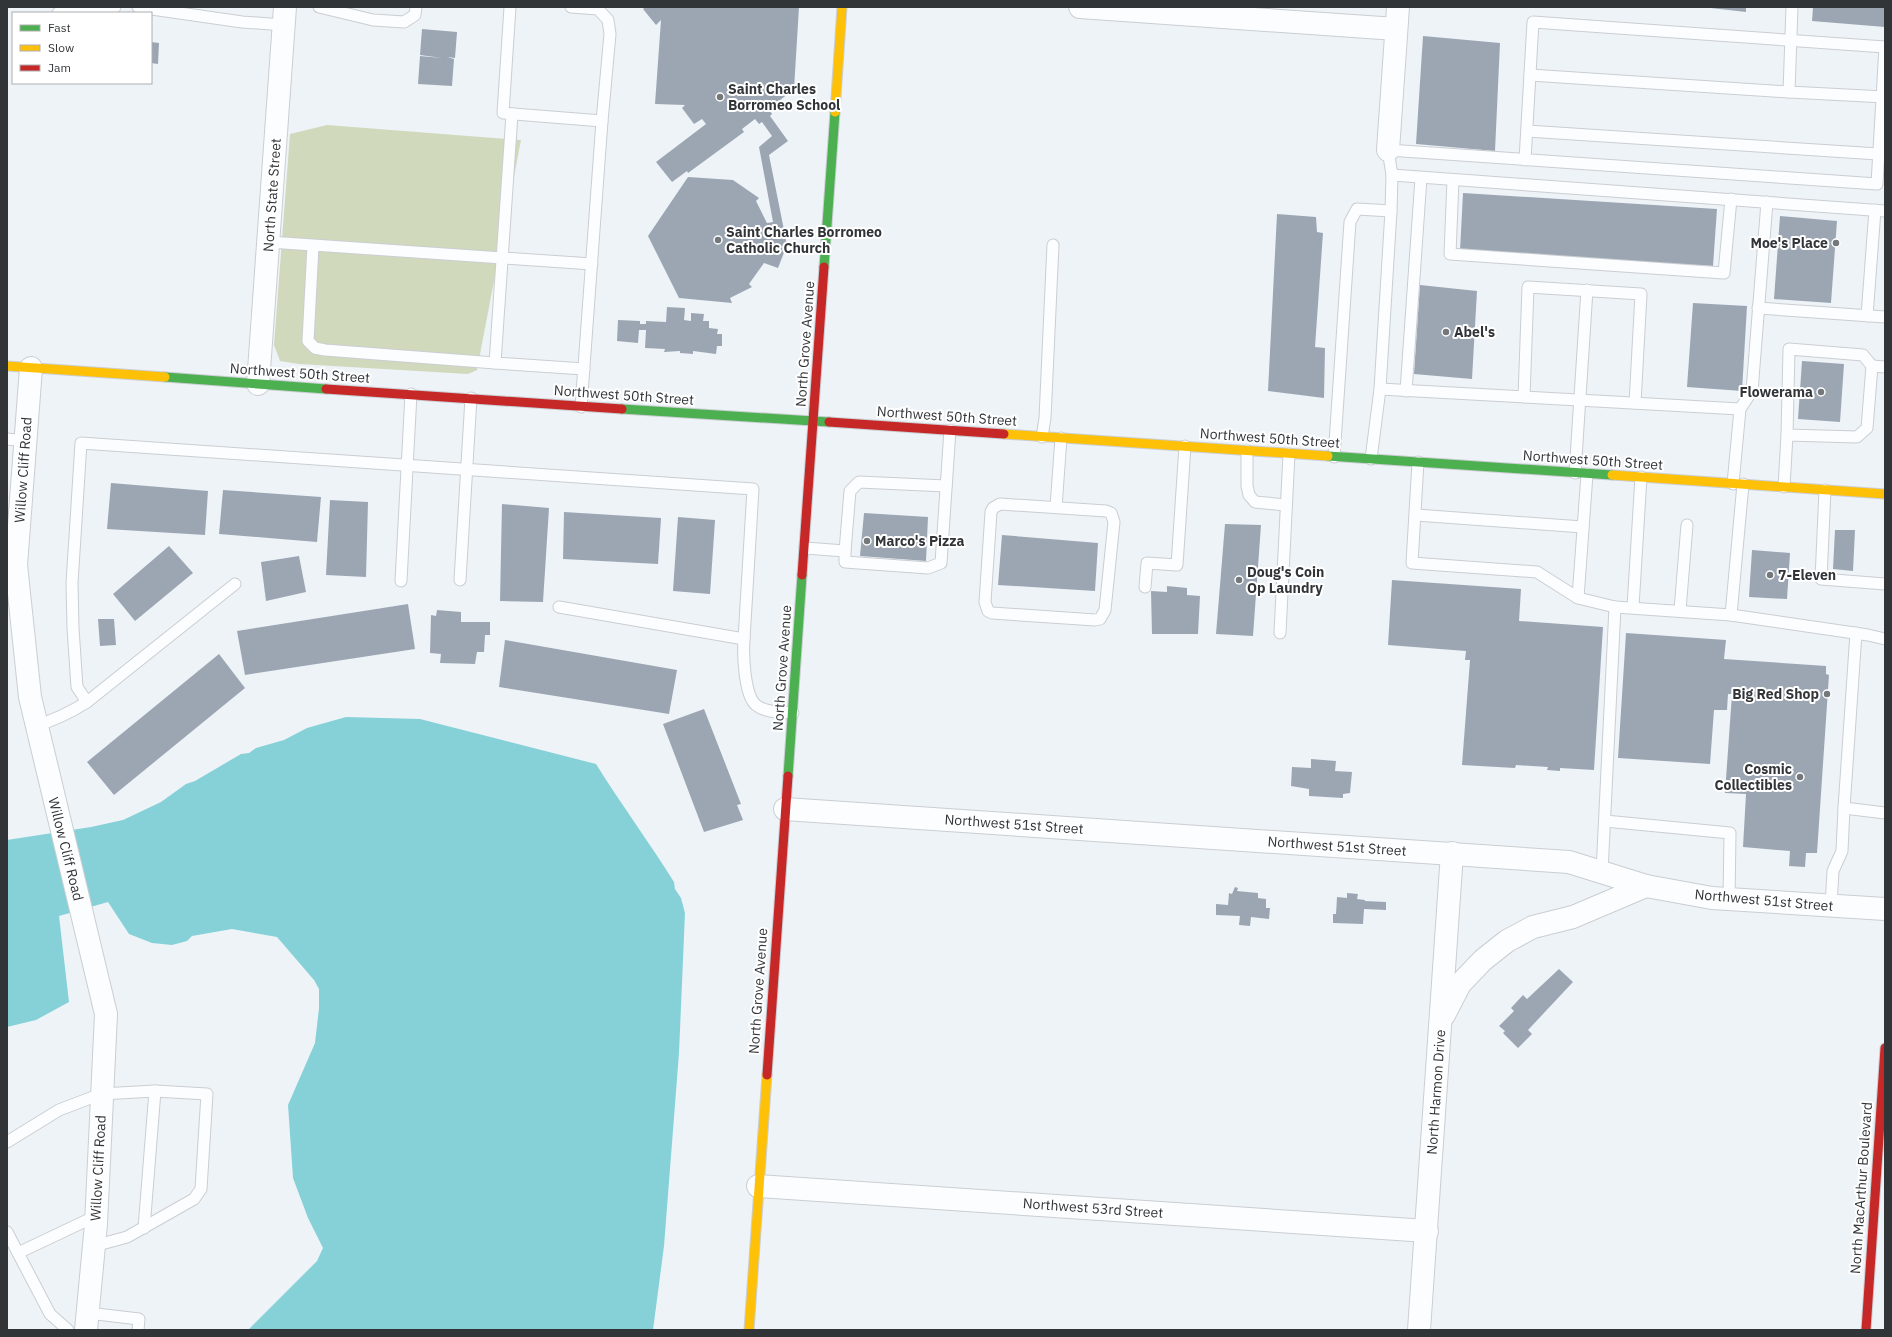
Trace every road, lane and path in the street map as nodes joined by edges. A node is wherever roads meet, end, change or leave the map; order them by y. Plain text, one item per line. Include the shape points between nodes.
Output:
1 (115, 7) edge
2 (138, 7) edge
3 (318, 7) edge
4 (416, 7) edge
5 (510, 7) edge
6 (571, 7) edge
7 (842, 7) edge
8 (1080, 7) edge
9 (1398, 7) edge
10 (1792, 7) edge
11 (68, 12) edge
12 (285, 16) edge
13 (1396, 30) junction
14 (1791, 41) junction
15 (1885, 47) edge
16 (1530, 75) junction
17 (1788, 92) junction
18 (1883, 97) edge
19 (512, 114) junction
20 (602, 121) junction
21 (1527, 131) junction
22 (1388, 150) junction
23 (1878, 154) junction
24 (1525, 160) junction
25 (1392, 175) junction
26 (1421, 178) junction
27 (1453, 180) junction
28 (1731, 199) junction
29 (1766, 202) junction
30 (1391, 211) junction
31 (1880, 211) edge
32 (268, 242) junction
33 (1053, 245) dead end
34 (313, 246) junction
35 (502, 258) junction
36 (592, 264) junction
37 (1587, 290) junction
38 (1758, 308) junction
39 (1867, 316) junction
40 (1885, 318) edge
41 (495, 363) junction
42 (7, 366) edge
43 (1872, 366) junction
44 (1885, 366) edge
45 (31, 368) junction
46 (584, 369) junction
47 (258, 384) junction
48 (1380, 389) junction
49 (1406, 391) junction
50 (411, 394) junction
51 (1524, 397) junction
52 (471, 398) junction
53 (1580, 400) junction
54 (1635, 403) junction
55 (581, 407) junction
56 (1740, 409) junction
57 (813, 421) junction
58 (950, 430) junction
59 (1787, 435) junction
60 (1042, 437) junction
61 (1061, 438) junction
62 (16, 440) edge
63 (1185, 446) junction
64 (1248, 451) junction
65 (1289, 454) junction
66 (1334, 456) junction
67 (1372, 459) junction
68 (1418, 462) junction
69 (407, 465) junction
70 (467, 469) junction
71 (1575, 473) junction
72 (1587, 474) junction
73 (1641, 477) junction
74 (1738, 484) junction
75 (946, 486) junction
76 (1784, 487) junction
77 (1825, 490) junction
78 (1885, 494) edge
79 (1286, 504) junction
80 (1056, 508) junction
81 (1416, 515) junction
82 (1687, 526) dead end
83 (1583, 527) junction
84 (805, 548) junction
85 (845, 551) junction
86 (460, 580) dead end
87 (401, 581) dead end
88 (235, 584) dead end
89 (1885, 584) edge
90 (1146, 587) dead end
91 (1578, 598) junction
92 (1615, 606) junction
93 (559, 607) dead end
94 (1633, 607) junction
95 (1680, 610) junction
96 (1731, 615) junction
97 (1280, 632) dead end
98 (1856, 633) junction
99 (744, 639) junction
100 (1885, 639) edge
101 (88, 702) junction
102 (793, 713) junction
103 (37, 725) junction
104 (1844, 808) junction
105 (785, 809) junction
106 (1885, 813) edge
107 (1605, 821) junction
108 (1452, 854) junction
109 (1602, 872) junction
110 (1646, 886) junction
111 (1729, 900) junction
112 (1831, 906) junction
113 (1885, 909) edge
114 (1440, 1023) junction
115 (1885, 1048) edge
116 (1885, 1055) edge
117 (155, 1091) junction
118 (102, 1094) junction
119 (7, 1142) edge
120 (758, 1186) junction
121 (96, 1216) junction
122 (144, 1228) junction
123 (1427, 1231) junction
124 (7, 1232) edge
125 (94, 1246) junction
126 (18, 1252) junction
127 (87, 1321) edge
128 (68, 1330) edge
129 (138, 1330) edge
130 (749, 1330) edge
131 (1419, 1330) edge
132 (1866, 1330) edge

1 - 11 lane
2 - 12 lane via 242,22
3 - 4 lane via 373,20 404,22 415,15
5 - 19 lane via 503,113
6 - 20 lane via 598,9 608,20 610,34
7 - 57 main road, North Grove Avenue
8 - 13 street
9 - 13 street
10 - 14 lane
12 - 32 street, North State Street
13 - 22 street
14 - 15 lane
14 - 16 lane via 1533,22
14 - 17 lane
15 - 18 lane
16 - 17 lane
16 - 21 lane
17 - 18 lane
18 - 23 lane
19 - 20 lane
19 - 35 lane
20 - 36 lane
21 - 23 lane
21 - 24 lane
22 - 24 lane
22 - 25 lane
23 - 24 lane via 1877,184
25 - 26 lane
25 - 30 lane
26 - 27 lane
26 - 49 lane
27 - 28 lane
27 - 28 lane via 1450,254 1724,273
28 - 29 lane
29 - 31 lane
29 - 38 lane
30 - 48 lane
30 - 66 lane via 1357,209 1350,222
31 - 39 lane
32 - 34 lane
32 - 47 street, North State Street
33 - 60 lane
34 - 35 lane
34 - 41 lane via 308,341 315,348
35 - 36 lane
35 - 41 lane
36 - 46 lane
37 - 51 lane via 1528,287
37 - 53 lane
37 - 54 lane via 1641,294
38 - 39 lane
38 - 56 lane via 1752,391
39 - 40 lane
41 - 46 lane
42 - 45 main road, Northwest 50th Street
43 - 44 lane
43 - 59 lane via 1867,428 1857,437
43 - 59 lane via 1863,355 1789,349
45 - 47 main road, Northwest 50th Street
45 - 62 street, Willow Cliff Road
46 - 55 lane
47 - 50 main road, Northwest 50th Street
48 - 49 lane
48 - 67 lane
49 - 51 lane
50 - 52 main road, Northwest 50th Street
50 - 69 lane
51 - 53 lane
52 - 55 main road, Northwest 50th Street
52 - 70 lane
53 - 54 lane
53 - 71 lane
54 - 56 lane
55 - 57 main road, Northwest 50th Street
56 - 74 lane
57 - 58 main road, Northwest 50th Street
57 - 84 main road, North Grove Avenue
58 - 60 main road, Northwest 50th Street
58 - 75 lane
59 - 76 lane
60 - 61 main road, Northwest 50th Street
61 - 63 main road, Northwest 50th Street
61 - 80 lane
62 - 103 street, Willow Cliff Road via 16,565 30,697
63 - 64 main road, Northwest 50th Street
63 - 90 lane via 1177,565 1147,563
64 - 65 main road, Northwest 50th Street
64 - 79 lane via 1249,496 1255,502
65 - 66 main road, Northwest 50th Street
65 - 79 lane
66 - 67 main road, Northwest 50th Street
67 - 68 main road, Northwest 50th Street
68 - 71 main road, Northwest 50th Street
68 - 81 lane
69 - 70 lane
69 - 87 lane
69 - 101 lane via 81,443 72,583 72,628 77,687
70 - 86 lane
70 - 99 lane via 753,489
71 - 72 main road, Northwest 50th Street
72 - 73 main road, Northwest 50th Street
72 - 83 lane
73 - 74 main road, Northwest 50th Street
73 - 94 lane
74 - 76 main road, Northwest 50th Street
74 - 96 lane
75 - 85 lane via 859,482 850,491
75 - 85 lane via 941,563 928,568 844,562
76 - 77 main road, Northwest 50th Street
77 - 78 main road, Northwest 50th Street
77 - 89 lane via 1821,579
79 - 97 lane
80 - 80 lane via 1000,504 992,508 985,602 988,611 1100,619 1105,610 1114,522 1111,513
81 - 83 lane
81 - 91 lane via 1412,563 1537,572
82 - 95 lane
83 - 91 lane
84 - 85 lane
84 - 102 main road, North Grove Avenue
88 - 101 lane
91 - 92 lane
92 - 94 lane
92 - 107 lane
93 - 99 lane
94 - 95 lane
95 - 96 lane
96 - 98 lane
98 - 100 lane
98 - 104 lane
99 - 102 lane via 743,662 752,699 757,706 767,710
101 - 103 lane via 52,722
102 - 105 main road, North Grove Avenue
103 - 118 street, Willow Cliff Road via 106,1014
104 - 106 lane
104 - 112 lane via 1842,851 1833,871
105 - 108 street, Northwest 51st Street
105 - 120 main road, North Grove Avenue
107 - 109 lane
107 - 111 lane via 1730,833
108 - 109 street, Northwest 51st Street via 1569,862
108 - 114 street, North Harmon Drive
109 - 110 street, Northwest 51st Street
110 - 111 street, Northwest 51st Street
110 - 114 street via 1573,917 1533,927 1507,941 1483,960 1460,984
111 - 112 street, Northwest 51st Street
112 - 113 street, Northwest 51st Street
114 - 123 street, North Harmon Drive
115 - 116 main road, North MacArthur Boulevard
116 - 132 main road, North MacArthur Boulevard
117 - 118 lane
117 - 122 lane
117 - 122 lane via 207,1094 201,1189 194,1199
118 - 119 lane via 59,1110
118 - 121 street, Willow Cliff Road
120 - 123 street, Northwest 53rd Street
120 - 130 main road, North Grove Avenue
121 - 125 street, Willow Cliff Road
121 - 126 lane
122 - 125 lane via 127,1237
123 - 131 street, North Harmon Drive
124 - 126 lane
125 - 127 street, Willow Cliff Road
126 - 128 lane via 50,1314
127 - 129 lane via 139,1319

